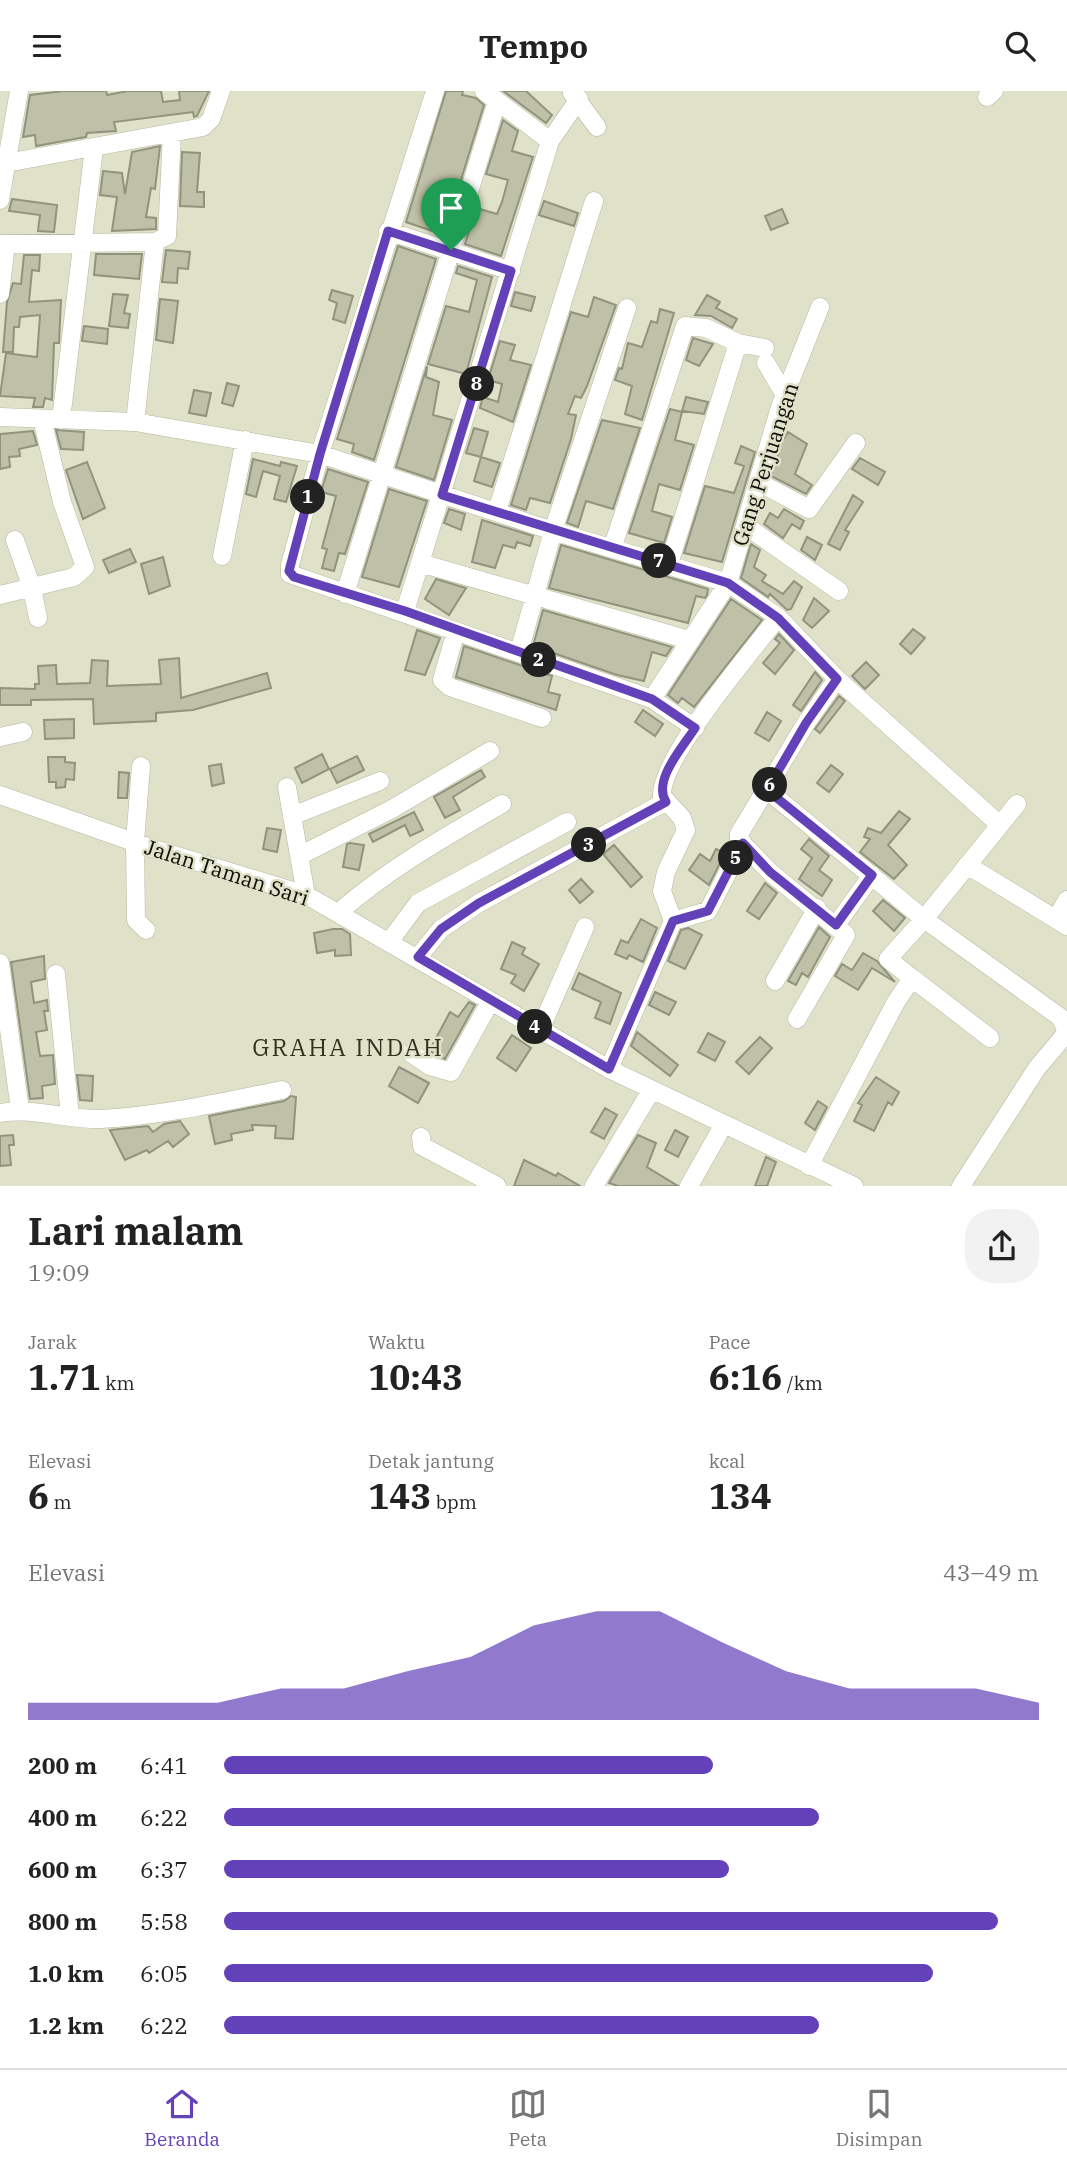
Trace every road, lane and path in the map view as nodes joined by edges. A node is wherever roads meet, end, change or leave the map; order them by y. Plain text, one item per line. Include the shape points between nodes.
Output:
1 (19, 91) edge
2 (221, 91) edge
3 (435, 91) edge
4 (575, 95) edge
5 (491, 96) edge
6 (597, 127) dead end
7 (172, 133) junction
8 (550, 141) junction
9 (94, 148) junction
10 (6, 163) junction
11 (0, 200) edge
12 (594, 201) dead end
13 (388, 231) junction
14 (155, 242) junction
15 (3, 244) edge
16 (82, 244) junction
17 (451, 250) junction
18 (511, 271) junction
19 (0, 294) edge
20 (820, 307) dead end
21 (627, 308) dead end
22 (738, 343) junction
23 (785, 395) junction
24 (0, 417) edge
25 (42, 419) junction
26 (61, 420) junction
27 (135, 422) junction
28 (245, 440) junction
29 (856, 443) dead end
30 (320, 454) junction
31 (382, 474) junction
32 (758, 482) junction
33 (442, 495) junction
34 (497, 511) junction
35 (746, 526) junction
36 (553, 531) junction
37 (15, 540) dead end
38 (612, 546) junction
39 (222, 557) dead end
40 (420, 563) junction
41 (669, 564) junction
42 (728, 583) junction
43 (32, 588) junction
44 (839, 591) dead end
45 (345, 594) junction
46 (535, 594) junction
47 (0, 596) edge
48 (405, 611) junction
49 (38, 618) dead end
50 (778, 618) junction
51 (456, 631) junction
52 (689, 640) junction
53 (519, 652) junction
54 (837, 679) junction
55 (652, 699) junction
56 (542, 718) dead end
57 (695, 728) junction
58 (23, 732) dead end
59 (0, 737) edge
60 (490, 751) dead end
61 (141, 766) dead end
62 (380, 781) dead end
63 (287, 787) dead end
64 (767, 790) junction
65 (0, 795) edge
66 (666, 802) junction
67 (502, 804) dead end
68 (1017, 804) dead end
69 (292, 816) junction
70 (567, 822) dead end
71 (1000, 825) junction
72 (135, 842) junction
73 (743, 843) junction
74 (302, 855) junction
75 (967, 865) junction
76 (872, 875) junction
77 (306, 895) junction
78 (1067, 900) edge
79 (817, 908) junction
80 (338, 913) junction
81 (924, 919) junction
82 (673, 921) junction
83 (1062, 923) edge
84 (836, 925) junction
85 (585, 927) dead end
86 (146, 930) dead end
87 (390, 942) junction
88 (418, 957) junction
89 (0, 963) edge
90 (56, 974) dead end
91 (912, 978) junction
92 (775, 981) dead end
93 (2, 1000) edge
94 (490, 1002) junction
95 (797, 1019) dead end
96 (540, 1030) junction
97 (1066, 1034) edge
98 (990, 1038) dead end
99 (411, 1053) dead end
100 (6, 1058) edge
101 (609, 1069) junction
102 (282, 1090) dead end
103 (651, 1091) junction
104 (20, 1110) junction
105 (0, 1113) edge
106 (70, 1116) junction
107 (724, 1124) junction
108 (421, 1137) dead end
109 (809, 1166) junction
110 (497, 1186) edge
111 (594, 1186) edge
112 (689, 1186) edge
113 (854, 1186) edge
114 (961, 1186) edge

1 - 10 street
2 - 7 street via 211,119 203,127
3 - 13 street
4 - 6 street
4 - 8 street
5 - 8 street
5 - 17 street
7 - 9 street
7 - 14 street via 167,236
8 - 18 street
9 - 10 street
9 - 16 street
10 - 11 street
12 - 34 street
13 - 17 street
13 - 30 street
14 - 16 street
14 - 27 street
15 - 16 street
15 - 19 street
16 - 26 street
17 - 18 street
17 - 31 street
18 - 33 street
20 - 23 street, Gang Perjuangan
21 - 36 street
22 - 23 street via 765,356
22 - 38 street via 706,328 685,326
22 - 41 street
23 - 32 street, Gang Perjuangan
24 - 25 street
25 - 26 street
25 - 43 street via 62,502 85,567 74,577
26 - 27 street
27 - 28 street
28 - 30 street
28 - 39 street
29 - 32 street via 810,509
30 - 31 street
30 - 45 street via 289,571 294,577
31 - 33 street
31 - 45 street
32 - 35 street, Gang Perjuangan
33 - 34 street
33 - 40 street
34 - 36 street
35 - 42 street, Gang Perjuangan
35 - 44 street
36 - 38 street
36 - 46 street
37 - 43 street
38 - 41 street
40 - 46 street
40 - 48 street
41 - 42 street
42 - 50 street
42 - 52 street, Gang Perjuangan
43 - 47 street
43 - 49 street
45 - 48 street
46 - 52 street
46 - 53 street
48 - 51 street
50 - 54 street
50 - 57 street
51 - 53 street
51 - 56 street via 442,680 450,687
52 - 55 street, Gang Perjuangan
53 - 55 street
54 - 64 street
54 - 71 street
55 - 57 street
57 - 66 street via 662,787
58 - 59 street
60 - 74 street
61 - 72 street
62 - 69 street
63 - 69 street
64 - 73 street via 739,834
64 - 76 street
65 - 72 street, Jalan Taman Sari
66 - 82 street via 682,818 686,830 662,891
66 - 88 street via 479,903 441,929
67 - 80 street via 406,861
68 - 71 street
69 - 74 street
70 - 87 street via 418,903
71 - 75 street
72 - 77 street, Jalan Taman Sari
72 - 86 street via 136,920
73 - 79 street via 770,872
73 - 82 street via 708,911
74 - 77 street
75 - 81 street
75 - 83 street
76 - 81 street
76 - 84 street
77 - 80 street, Jalan Taman Sari
78 - 83 street
79 - 84 street
79 - 92 street
80 - 87 street, Jalan Taman Sari
81 - 91 street via 888,959
81 - 97 street via 1060,1017
82 - 101 street
84 - 95 street via 846,935
85 - 96 street
87 - 88 street, Jalan Taman Sari
88 - 94 street, Jalan Taman Sari
89 - 93 street
90 - 106 street
91 - 98 street
91 - 109 street
93 - 100 street
94 - 96 street, Jalan Taman Sari
94 - 99 street via 451,1072 430,1066
96 - 101 street, Jalan Taman Sari
97 - 114 street via 1037,1068
100 - 104 street
101 - 103 street, Jalan Taman Sari
102 - 106 street via 129,1117
103 - 107 street, Jalan Taman Sari
103 - 111 street
104 - 105 street
104 - 106 street
107 - 109 street, Jalan Taman Sari
107 - 112 street
108 - 110 street via 422,1146
109 - 113 street, Jalan Taman Sari

